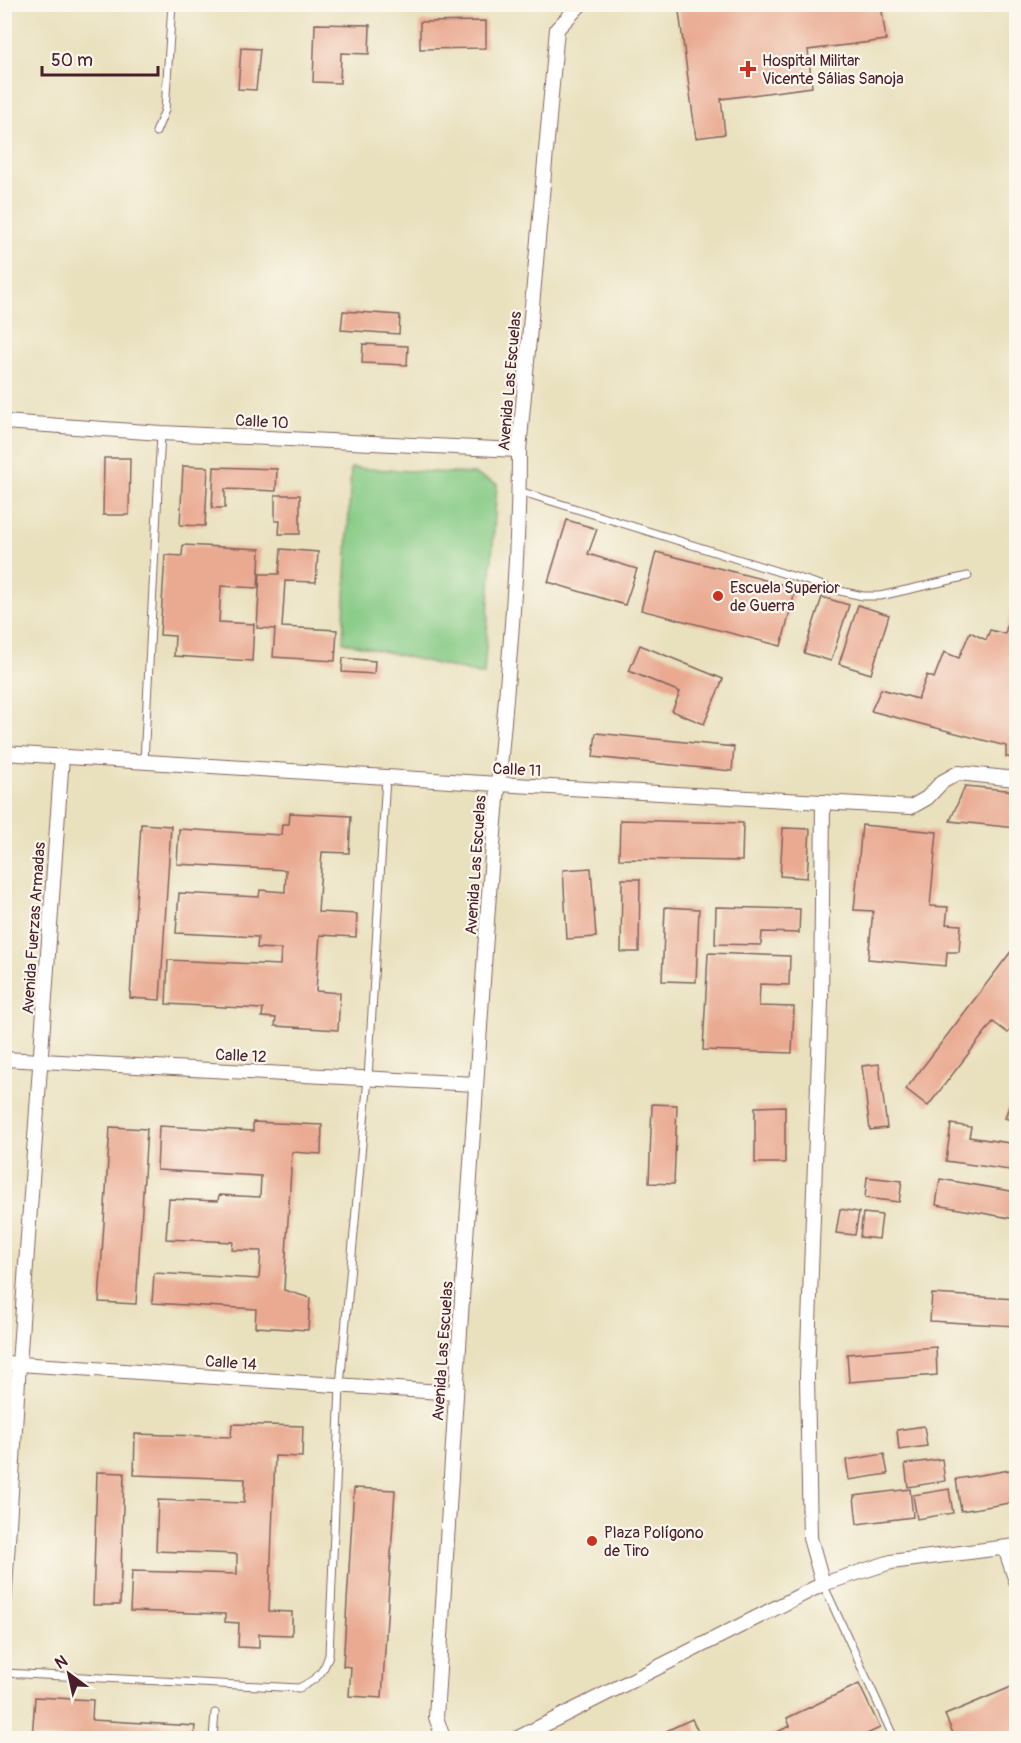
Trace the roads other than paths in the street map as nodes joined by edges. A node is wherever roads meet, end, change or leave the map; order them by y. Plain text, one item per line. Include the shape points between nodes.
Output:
1 (172, 4) edge
2 (581, 4) edge
3 (156, 132) dead end
4 (4, 422) edge
5 (161, 433) junction
6 (519, 450) junction
7 (519, 491) junction
8 (968, 576) dead end
9 (4, 753) edge
10 (62, 756) junction
11 (144, 761) junction
12 (386, 777) junction
13 (1017, 779) edge
14 (498, 784) junction
15 (823, 802) junction
16 (4, 1059) edge
17 (40, 1060) junction
18 (368, 1078) junction
19 (475, 1084) junction
20 (4, 1363) edge
21 (19, 1364) junction
22 (340, 1386) junction
23 (456, 1394) junction
24 (1011, 1547) edge
25 (1017, 1581) edge
26 (824, 1584) junction
27 (4, 1605) edge
28 (4, 1673) edge
29 (215, 1713) dead end
30 (213, 1738) edge
31 (443, 1738) edge
32 (518, 1738) edge
33 (894, 1738) edge

1 - 3 lane via 165,110
2 - 6 street, Avenida Las Escuelas via 556,29
4 - 5 street, Calle 10
5 - 6 street, Calle 10
5 - 11 lane
6 - 7 street, Avenida Las Escuelas
7 - 8 lane via 863,596 880,596
7 - 14 street, Avenida Las Escuelas
9 - 10 street, Calle 11
10 - 11 street, Calle 11
10 - 17 street, Avenida Fuerzas Armadas
11 - 12 street, Calle 11
12 - 14 street, Calle 11
12 - 18 lane
13 - 15 street, Calle 11 via 958,773 911,807
14 - 15 street, Calle 11
14 - 19 street, Avenida Las Escuelas
15 - 26 street via 821,1003 807,1377 810,1538
16 - 17 street, Calle 12
17 - 18 street, Calle 12
17 - 21 street, Avenida Fuerzas Armadas
18 - 19 street, Calle 12
18 - 22 lane
19 - 23 street, Avenida Las Escuelas
20 - 21 street, Calle 14
21 - 22 street, Calle 14
21 - 27 street, Avenida Fuerzas Armadas
22 - 23 street, Calle 14
22 - 28 lane via 329,1655 324,1670 314,1681 299,1688
23 - 31 street, Avenida Las Escuelas via 436,1717
24 - 25 street
24 - 26 street via 891,1562
26 - 32 street
26 - 33 lane
29 - 30 lane

